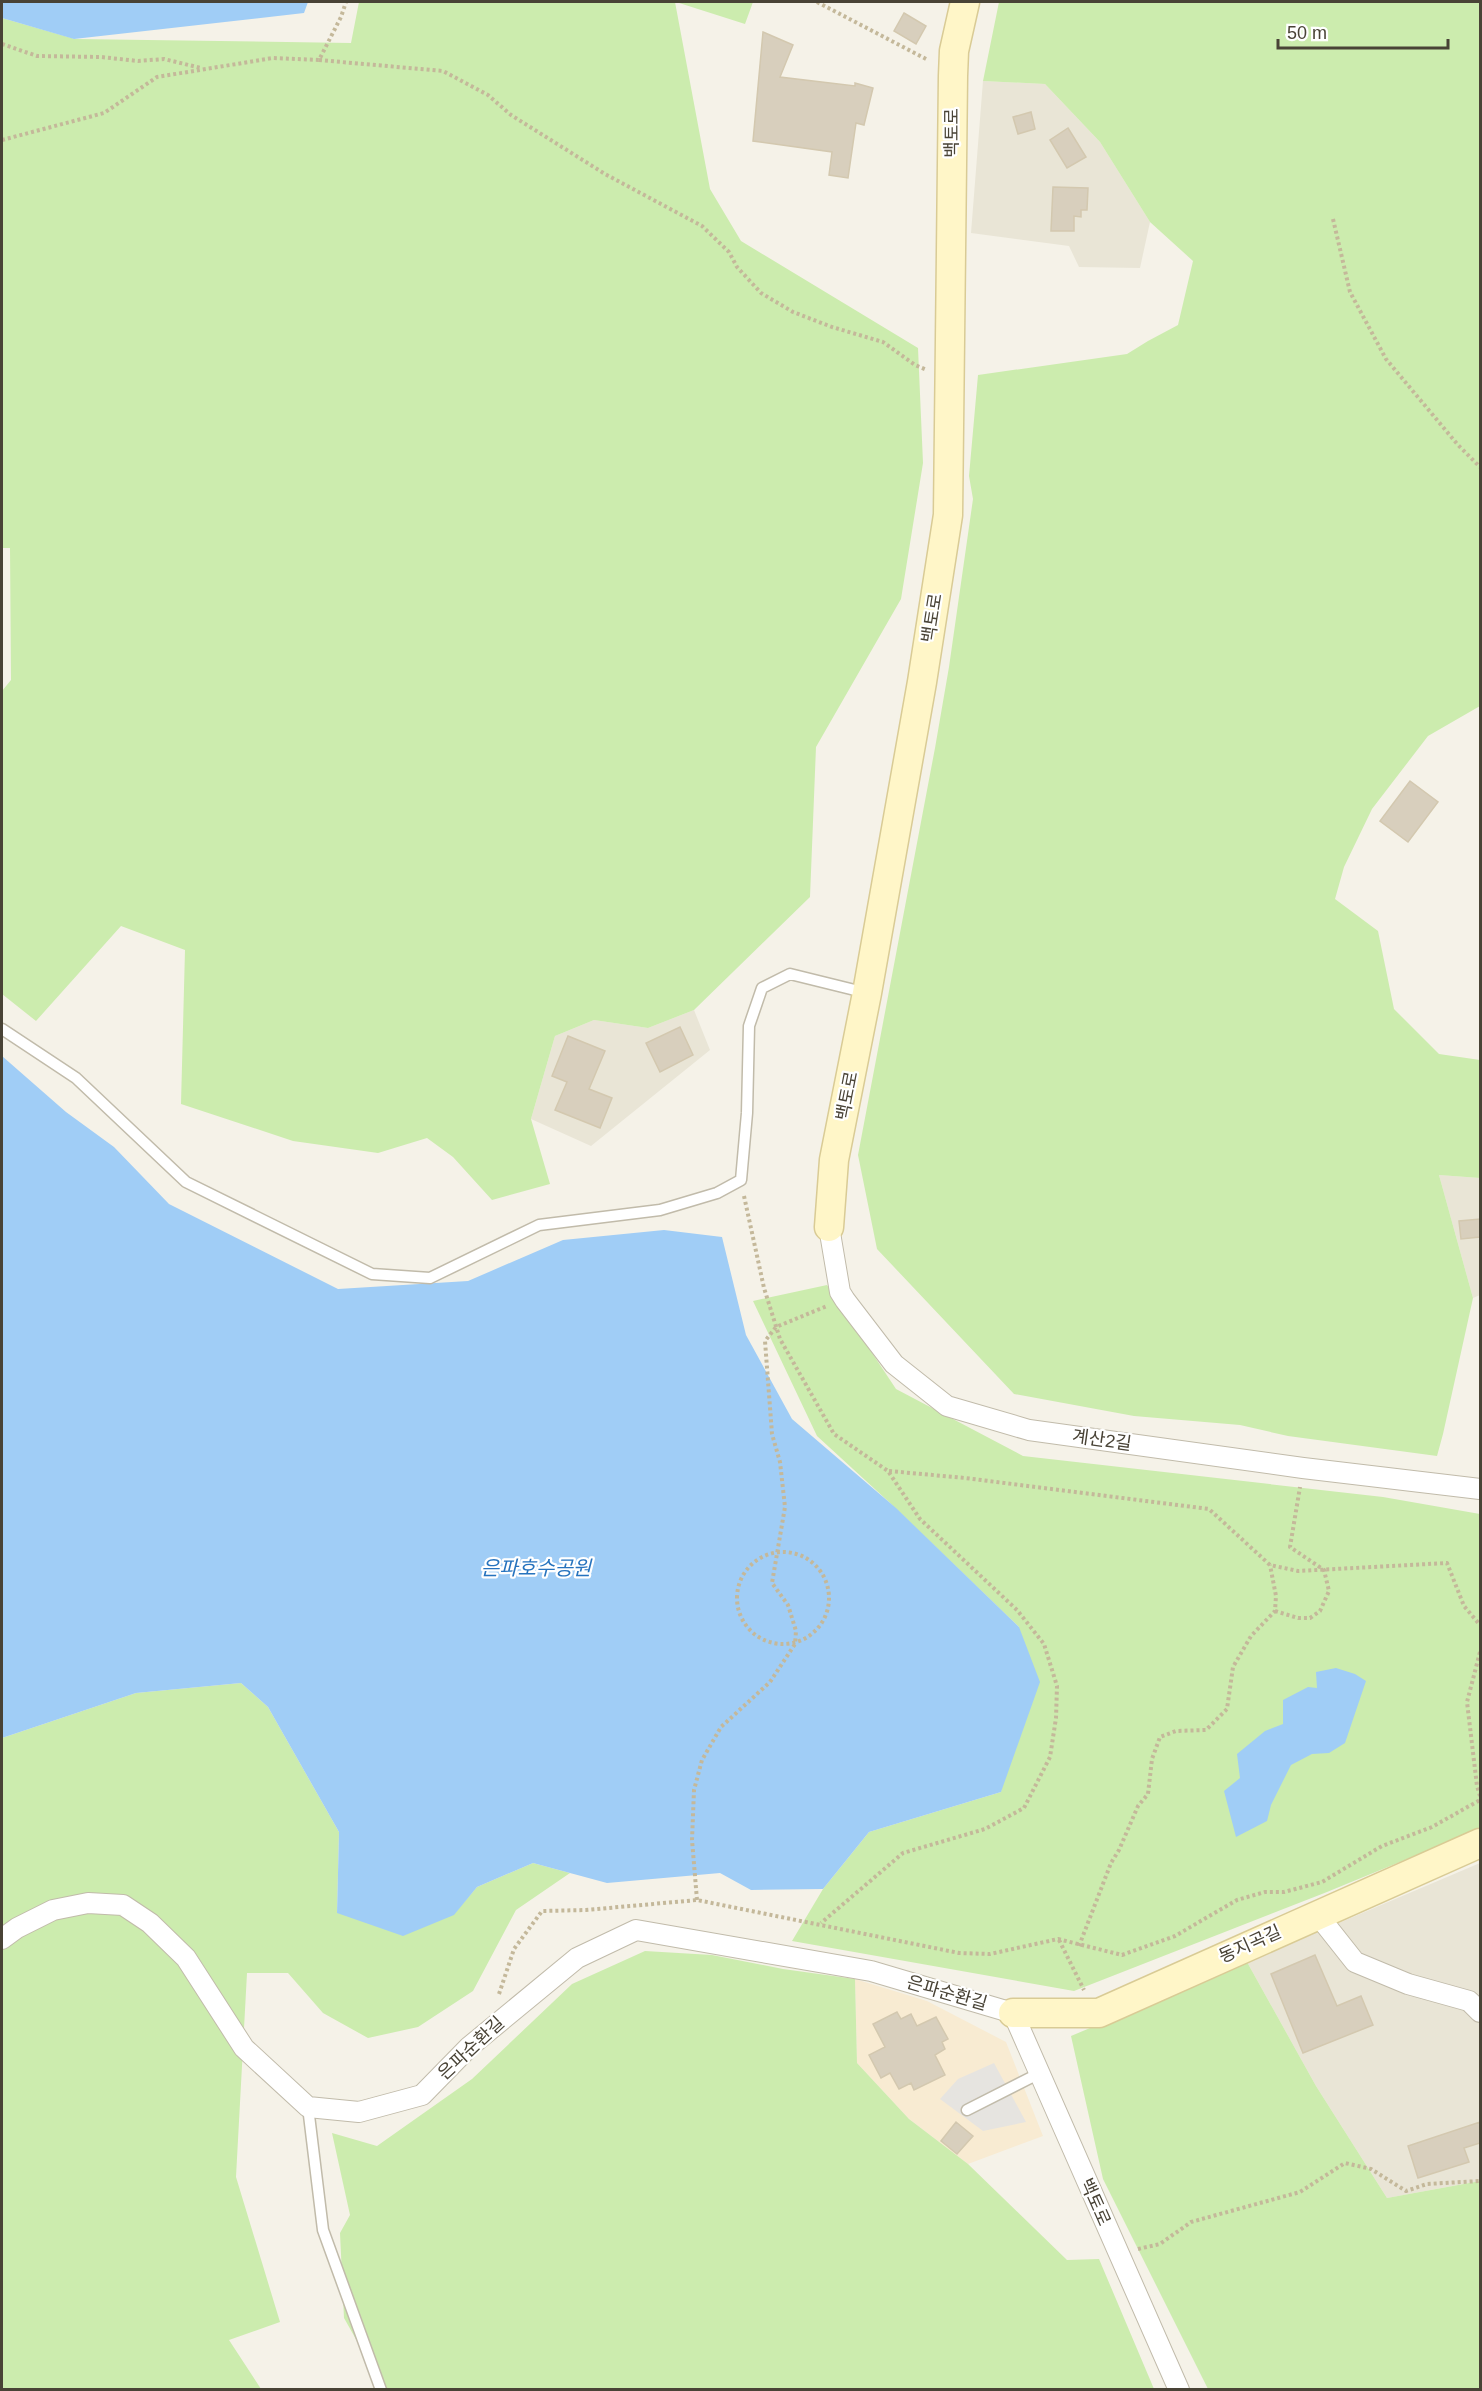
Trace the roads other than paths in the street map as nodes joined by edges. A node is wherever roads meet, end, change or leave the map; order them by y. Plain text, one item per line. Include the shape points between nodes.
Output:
1 (965, 2) edge
2 (867, 993) junction
3 (2, 1029) edge
4 (829, 1227) joint
5 (1480, 1489) edge
6 (1480, 1843) edge
7 (1317, 1914) junction
8 (2, 1939) edge
9 (1480, 2012) edge
10 (1013, 2013) junction
11 (1038, 2074) junction
12 (308, 2107) junction
13 (967, 2110) dead end
14 (381, 2390) edge
15 (1179, 2390) edge

1 - 2 street, 백토로 via 954,51 953,76 948,515
2 - 3 lane via 790,974 762,988 749,1026 741,1180 717,1193 660,1210 539,1225 430,1278 372,1274 186,1182 76,1078
2 - 4 street, 백토로 via 834,1160
4 - 5 street, 계산2길 via 840,1292 845,1300 894,1364 947,1406 1029,1430
6 - 7 street, 동지곡길
7 - 9 street via 1355,1962 1408,1984 1469,2001
7 - 10 street, 동지곡길 via 1099,2013
8 - 12 street via 53,1910 88,1903 123,1905 150,1923 186,1958 244,2048
10 - 11 street, 백토로
10 - 12 street, 은파순환길 via 871,1971 636,1930 577,1958 477,2040 422,2095 359,2112
11 - 13 lane
11 - 15 street, 백토로
12 - 14 lane via 322,2230

